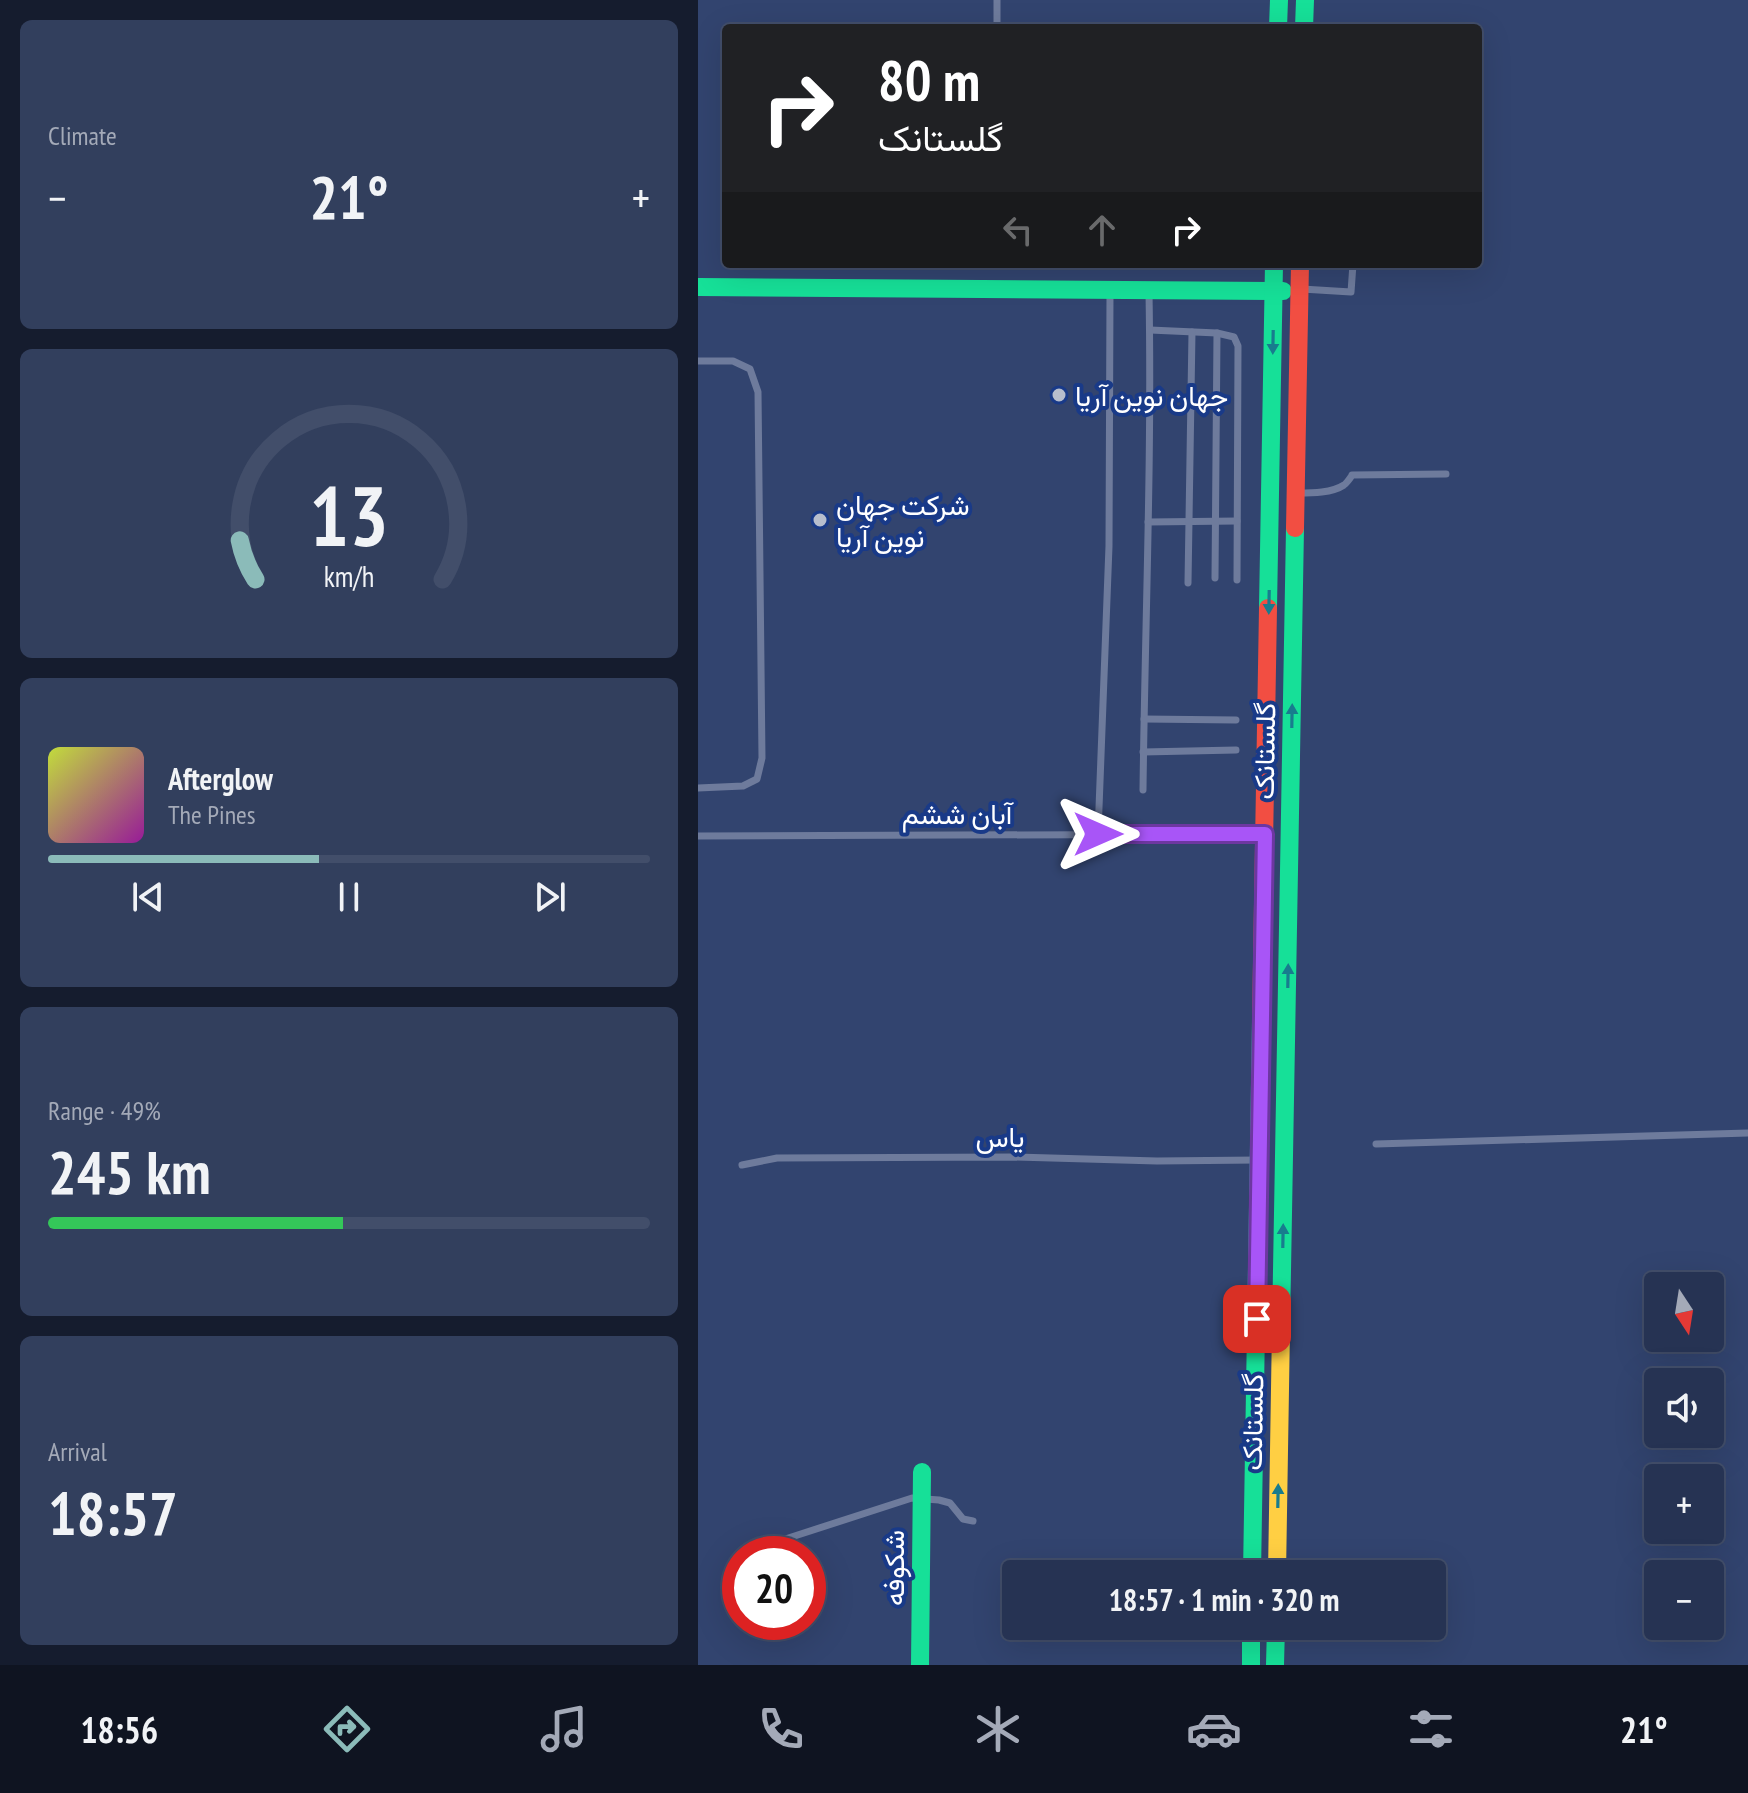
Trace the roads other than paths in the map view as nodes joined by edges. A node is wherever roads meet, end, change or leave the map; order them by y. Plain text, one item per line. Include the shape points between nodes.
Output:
1 (997, 0) edge
2 (1279, 0) edge
3 (1305, 0) edge
4 (997, 24) edge
5 (1278, 24) edge
6 (1304, 24) edge
7 (1274, 268) edge
8 (1300, 268) edge
9 (1353, 268) edge
10 (698, 287) edge
11 (1300, 289) junction
12 (1110, 290) junction
13 (1149, 291) junction
14 (1274, 292) junction
15 (1150, 330) junction
16 (1192, 332) junction
17 (1217, 333) junction
18 (698, 361) edge
19 (1446, 474) dead end
20 (1296, 493) junction
21 (1216, 521) junction
22 (1237, 521) junction
23 (1148, 522) junction
24 (1188, 522) junction
25 (1215, 578) dead end
26 (1237, 580) dead end
27 (1188, 583) dead end
28 (1144, 719) junction
29 (1236, 720) dead end
30 (1236, 750) dead end
31 (1143, 752) junction
32 (698, 788) edge
33 (1143, 790) dead end
34 (1098, 834) junction
35 (1265, 834) junction
36 (698, 836) edge
37 (1748, 1133) edge
38 (1376, 1144) dead end
39 (1259, 1160) junction
40 (742, 1165) dead end
41 (922, 1472) dead end
42 (921, 1499) junction
43 (973, 1521) dead end
44 (795, 1536) edge
45 (1252, 1560) edge
46 (1277, 1560) edge
47 (1251, 1640) edge
48 (1276, 1640) edge
49 (920, 1665) edge
50 (1251, 1665) edge
51 (1275, 1665) edge

1 - 4 lane
2 - 5 street
3 - 6 street
7 - 14 street, گلستانک
8 - 11 street, گلستانک
9 - 11 lane via 1351,292
10 - 12 street
11 - 14 street
11 - 20 street, گلستانک
12 - 13 street
12 - 34 lane via 1109,546
13 - 14 street
13 - 15 lane
14 -> 35 street, گلستانک
15 - 16 lane
15 - 23 lane
16 - 17 lane
16 - 24 lane
17 - 21 lane
17 - 22 lane via 1234,337 1238,346
18 - 32 lane via 733,361 750,369 758,392 762,758 757,779 743,786
19 - 20 lane via 1352,475 1329,491
46 -> 20 street, گلستانک
21 - 22 lane
21 - 24 lane
21 - 25 lane
22 - 26 lane
23 - 24 lane
23 - 28 lane
24 - 27 lane
28 - 29 lane
28 - 31 lane
30 - 31 lane
31 - 33 lane
34 - 35 lane, آبان ششم
34 - 36 lane, آبان ششم
35 - 39 street, گلستانک
37 - 38 lane
39 - 40 lane, یاس via 777,1158
39 - 45 street, گلستانک
41 - 42 street, شکوفه
42 - 43 lane via 950,1503 963,1519
42 - 44 lane
42 - 49 street, شکوفه
47 - 50 street
48 - 51 street

